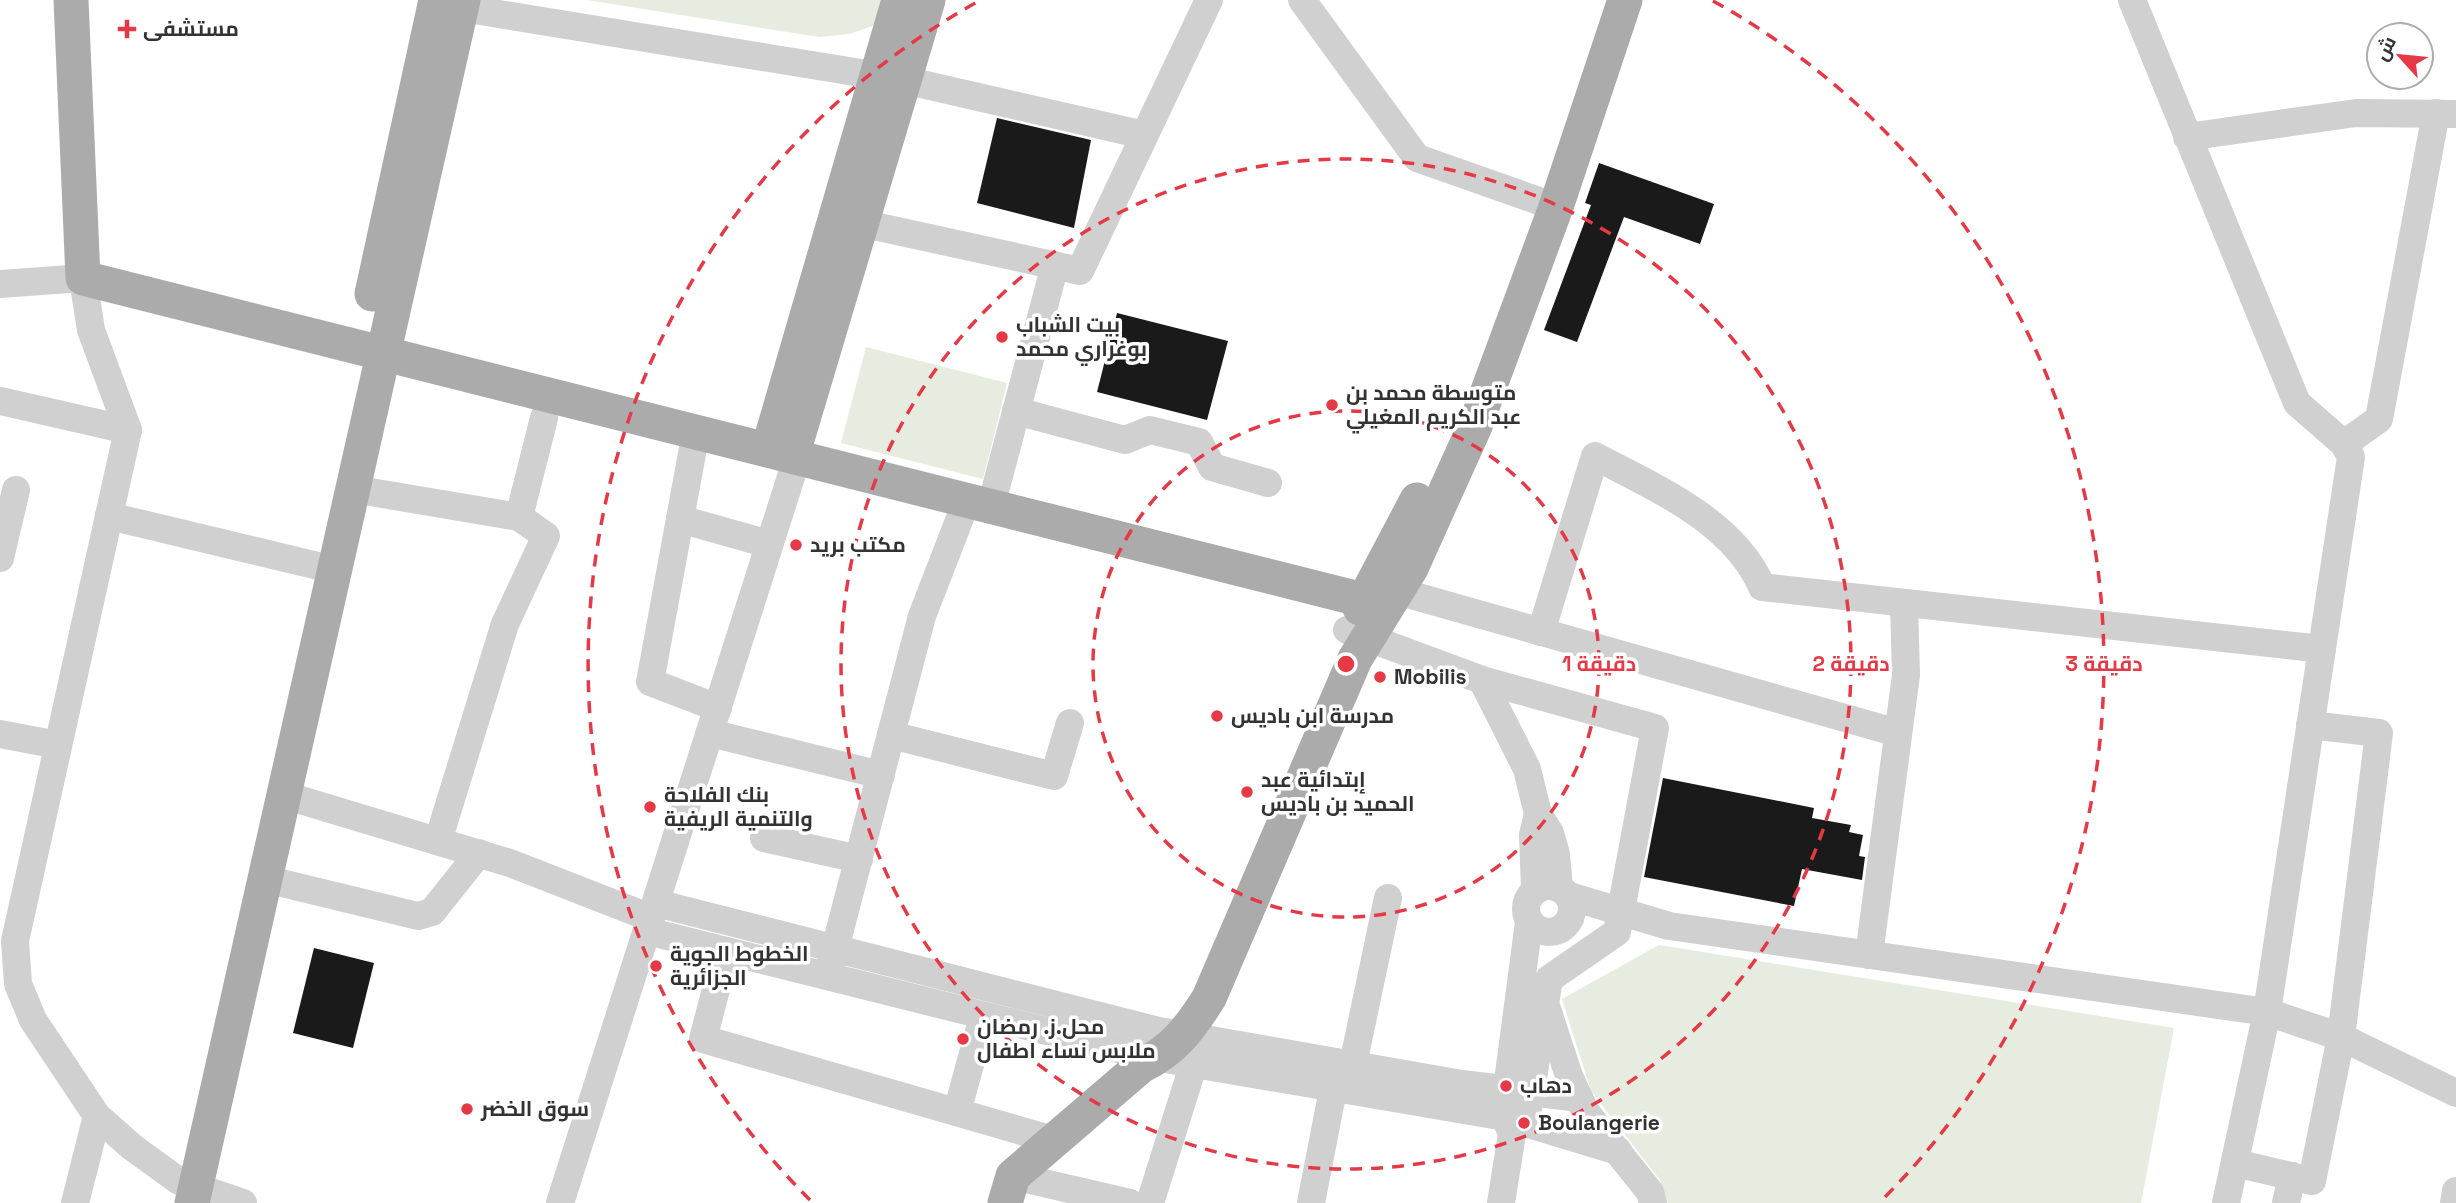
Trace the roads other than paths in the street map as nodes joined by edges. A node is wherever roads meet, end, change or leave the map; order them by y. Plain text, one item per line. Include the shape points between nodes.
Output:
1 (71, 0) edge
2 (899, 0) edge
3 (928, 0) edge
4 (1209, 0) edge
5 (1600, 0) edge
6 (1625, 0) edge
7 (2132, 0) edge
8 (1313, 3) edge
9 (469, 4) edge
10 (890, 77) junction
11 (2446, 113) edge
12 (1144, 135) junction
13 (2187, 136) junction
14 (1545, 204) junction
15 (848, 220) junction
16 (1055, 265) junction
17 (83, 278) junction
18 (0, 284) edge
19 (372, 351) junction
20 (0, 401) edge
21 (1016, 411) junction
22 (544, 418) dead end
23 (128, 430) junction
24 (696, 432) junction
25 (2344, 443) junction
26 (786, 455) junction
27 (1268, 483) dead end
28 (353, 489) junction
29 (16, 490) dead end
30 (979, 503) junction
31 (109, 516) junction
32 (519, 517) junction
33 (680, 519) junction
34 (769, 544) junction
35 (0, 558) edge
36 (324, 567) junction
37 (1383, 599) junction
38 (1904, 603) junction
39 (1541, 632) junction
40 (1358, 634) junction
41 (2322, 649) junction
42 (1482, 680) junction
43 (714, 720) junction
44 (1070, 723) dead end
45 (2311, 725) junction
46 (1898, 733) junction
47 (0, 734) edge
48 (891, 735) junction
49 (58, 745) junction
50 (881, 775) junction
51 (284, 795) junction
52 (764, 838) dead end
53 (438, 841) junction
54 (479, 853) junction
55 (859, 859) junction
56 (265, 879) junction
57 (1554, 891) junction
58 (1388, 898) dead end
59 (651, 917) junction
60 (1619, 921) junction
61 (1547, 928) junction
62 (835, 949) junction
63 (726, 951) junction
64 (1869, 955) junction
65 (828, 977) junction
66 (1547, 991) junction
67 (2267, 1012) junction
68 (983, 1017) junction
69 (2341, 1037) junction
70 (1164, 1051) junction
71 (1343, 1077) junction
72 (1519, 1091) junction
73 (2456, 1093) edge
74 (1579, 1098) junction
75 (957, 1112) junction
76 (97, 1116) junction
77 (1514, 1124) junction
78 (1053, 1140) junction
79 (1618, 1151) junction
80 (2235, 1163) junction
81 (2291, 1176) junction
82 (1009, 1190) edge
83 (2456, 1191) edge
84 (185, 1194) edge
85 (75, 1203) edge
86 (243, 1203) edge
87 (560, 1203) edge
88 (1130, 1203) edge
89 (1150, 1203) edge
90 (1311, 1203) edge
91 (1501, 1203) edge
92 (1653, 1203) edge
93 (2226, 1203) edge
94 (2286, 1203) edge
95 (2454, 1203) edge

1 - 17 main road
2 - 10 main road
3 - 10 main road
4 - 12 street
5 - 14 main road
6 - 14 main road
7 - 13 street
8 - 14 street via 1417,158
9 - 10 street
9 - 19 main road
10 - 12 street
10 - 15 main road
11 - 13 street via 2356,113
11 - 25 street via 2379,419
12 - 16 street via 1080,271
13 - 25 street via 2297,403
14 - 37 main road via 1421,492
15 - 16 street
15 - 26 main road
16 - 21 street
17 - 18 street
17 - 19 main road
17 - 23 street via 91,330
19 - 24 main road
19 - 28 main road
19 - 36 main road
20 - 23 street
21 - 27 street via 1125,440 1150,430 1199,442 1212,467
21 - 30 street
22 - 32 street
23 - 31 street
24 - 26 main road
24 - 33 street
25 - 41 street via 2351,457
26 - 30 main road
26 - 34 street
28 - 32 street
28 - 36 main road
29 - 35 street
30 - 37 main road
30 - 48 street via 922,616
31 - 36 street
31 - 49 street
32 - 53 street via 546,536 505,624
33 - 34 street
33 - 43 street via 650,682
34 - 43 street
36 - 51 main road
36 - 84 main road
37 - 39 street
37 - 40 main road
38 - 39 street via 1762,587 1754,567 1725,536 1671,497 1595,456
38 - 41 street
38 - 46 street via 1906,675
39 - 46 street
40 - 42 street
40 - 70 main road via 1335,653
41 - 45 street
42 - 57 street via 1527,769 1538,814 1550,833
42 - 60 street via 1655,728
43 - 50 street
43 - 59 street
44 - 48 street via 1054,776
45 - 67 street
45 - 69 street via 2379,733
46 - 64 street
47 - 49 street
48 - 50 street
49 - 76 street via 15,942 18,984 33,1020
50 - 55 street
51 - 53 street
51 - 56 main road
52 - 55 street
53 - 54 street
54 - 56 street via 432,912 418,916
54 - 59 street
55 - 62 street
56 - 84 main road
57 - 60 street
57 - 61 street via 1572,909 1569,922
57 - 61 street via 1528,899 1525,911
58 - 71 street
59 - 62 street
59 - 63 street
59 - 87 street
60 - 61 street
60 - 64 street
60 - 66 street
61 - 66 street
61 - 72 street
62 - 65 street
62 - 70 street
63 - 65 street
63 - 75 street via 703,1039
64 - 67 street
65 - 68 street
66 - 72 street
66 - 74 street
67 - 69 street
67 - 80 street
68 - 70 street
68 - 75 street
69 - 73 street
69 - 81 street via 2312,1181
70 - 71 street
70 - 78 main road
70 - 89 street
71 - 72 street
71 - 77 street
71 - 90 street
72 - 74 street
72 - 77 street
74 - 79 street
75 - 78 street
76 - 84 street
76 - 85 street
77 - 79 street
77 - 91 street
78 - 82 main road
79 - 92 street via 1650,1192
80 - 81 street
80 - 93 street
81 - 94 street
82 - 88 street
83 - 95 street
84 - 86 street

